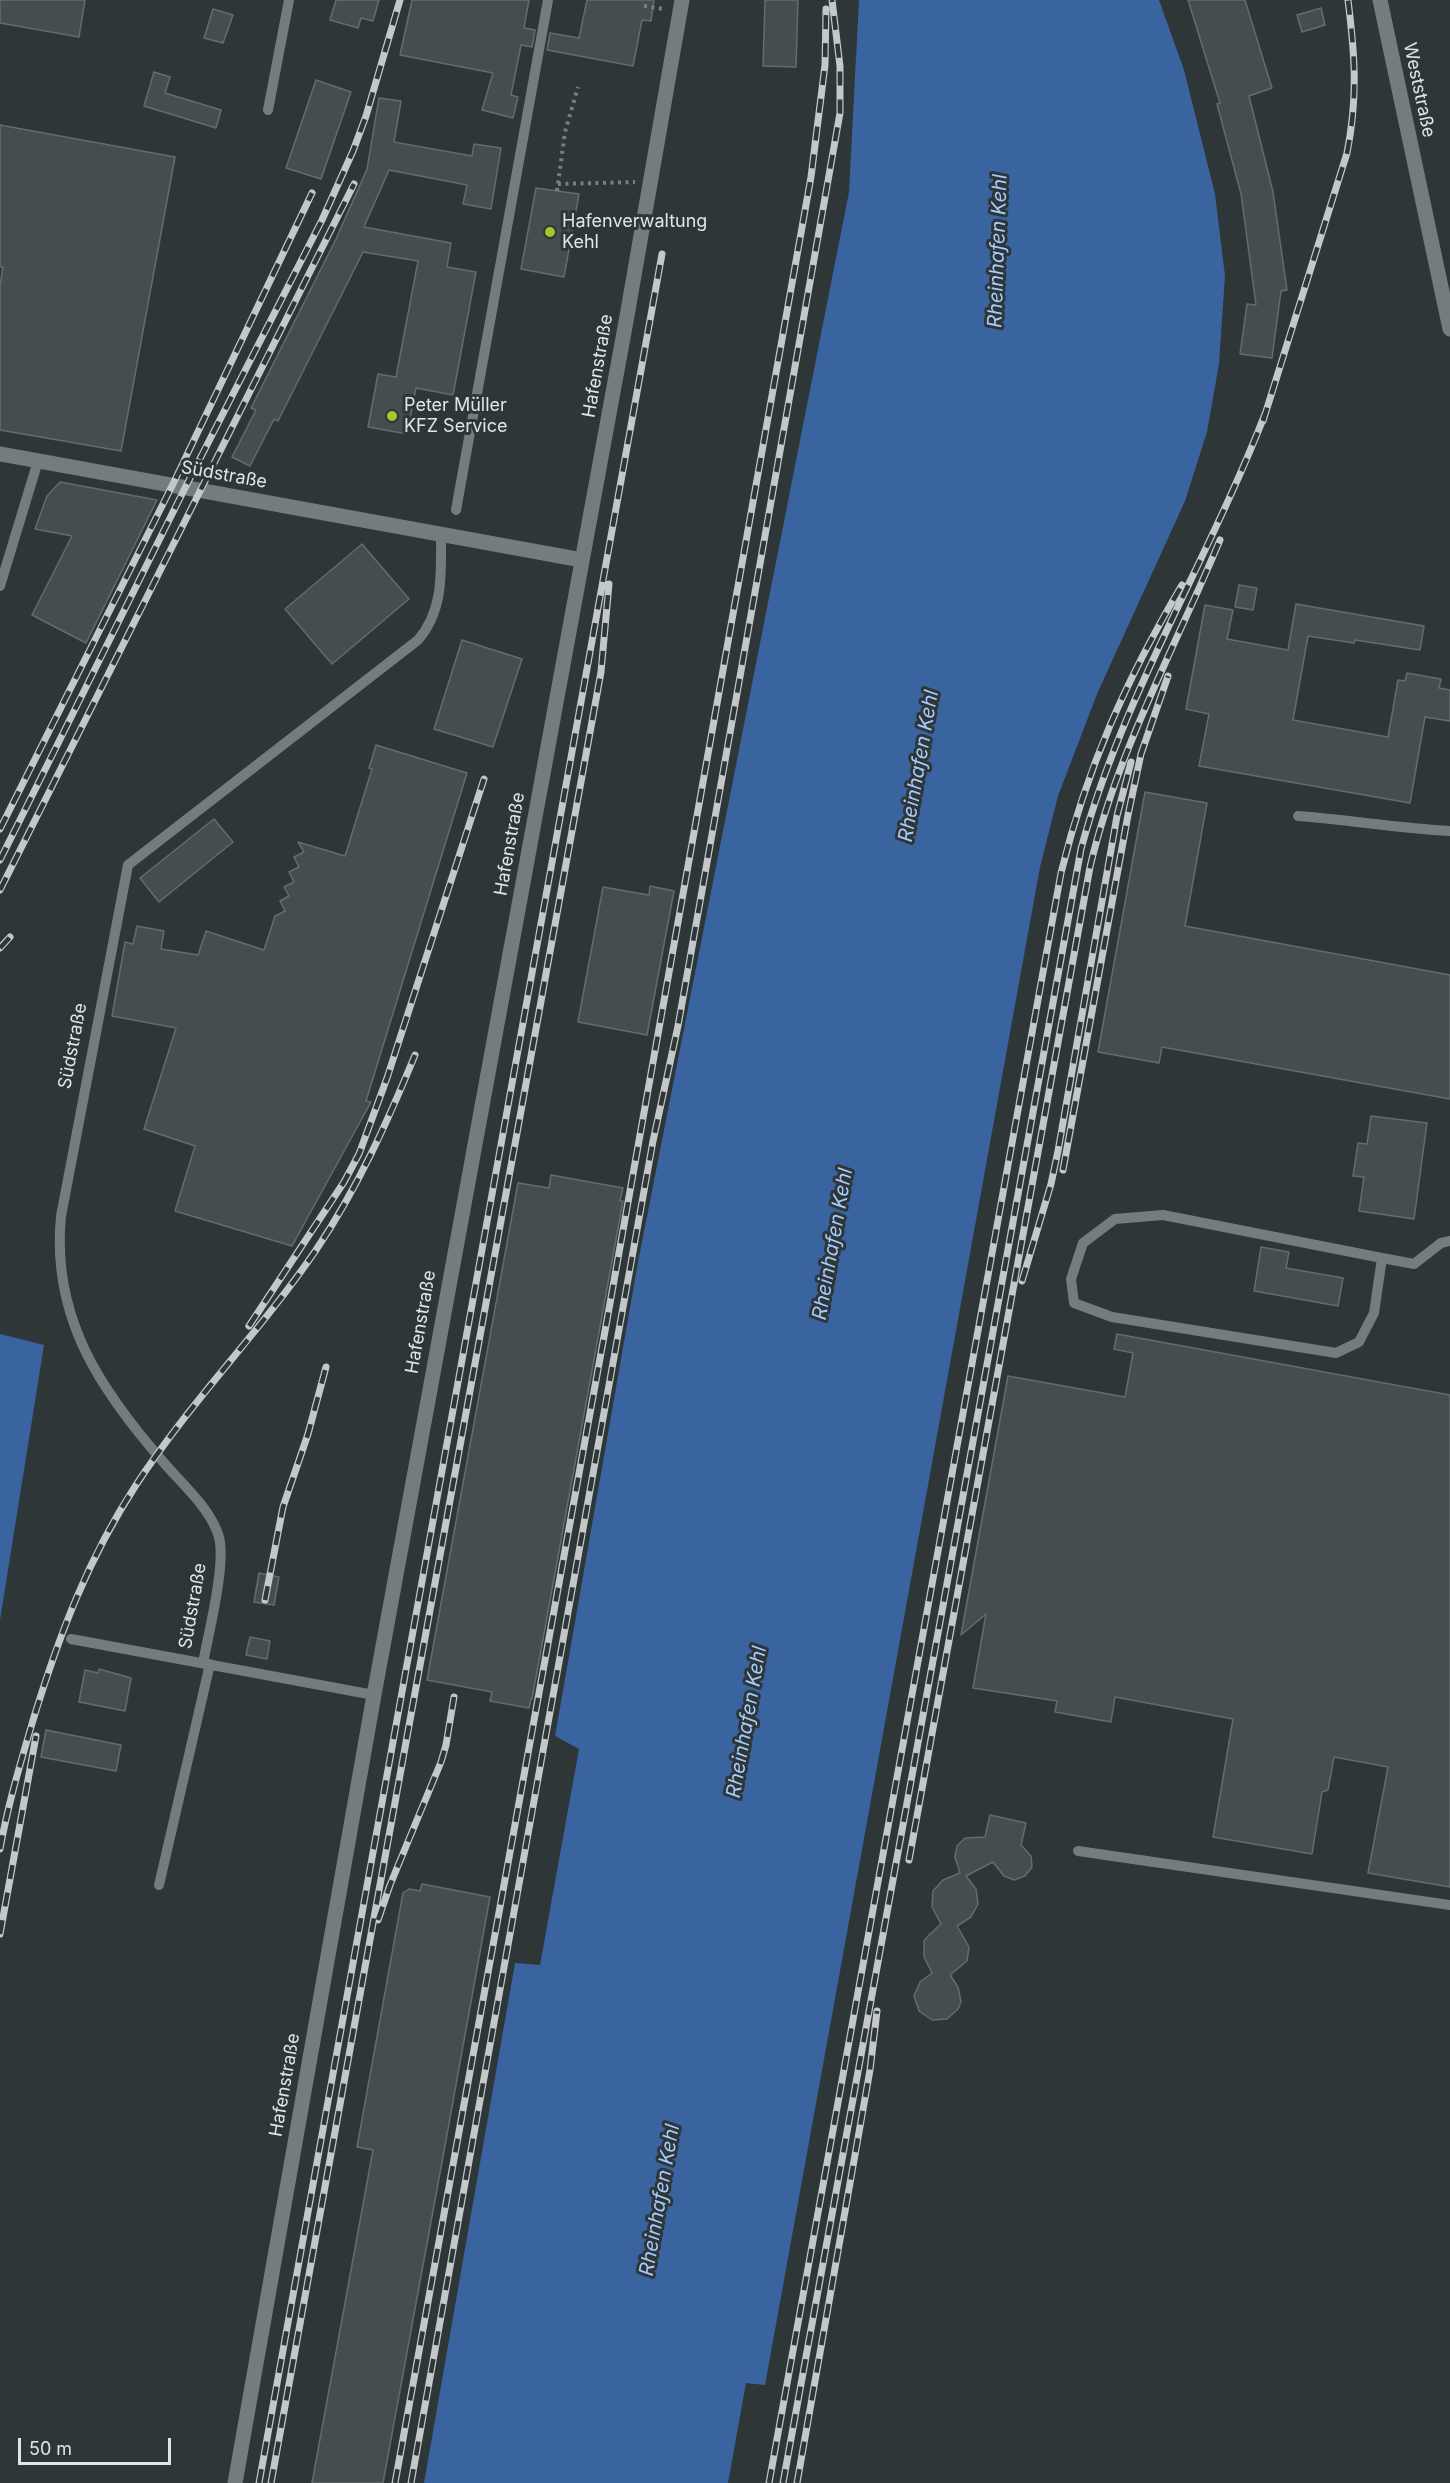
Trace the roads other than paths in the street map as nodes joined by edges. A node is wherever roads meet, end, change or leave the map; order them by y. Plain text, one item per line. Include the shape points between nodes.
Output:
1 (289, 0) edge
2 (548, 0) edge
3 (682, 0) edge
4 (1380, 0) edge
5 (268, 110) dead end
6 (1450, 329) edge
7 (0, 454) edge
8 (38, 461) junction
9 (456, 510) dead end
10 (441, 535) junction
11 (582, 560) junction
12 (0, 586) edge
13 (1298, 816) dead end
14 (1450, 831) edge
15 (1450, 1241) edge
16 (1382, 1258) junction
17 (71, 1639) dead end
18 (207, 1664) junction
19 (374, 1695) junction
20 (1078, 1851) dead end
21 (159, 1885) dead end
22 (1450, 1905) edge
23 (236, 2483) edge

1 - 5 lane
2 - 9 lane
3 - 11 street, Hafenstraße
4 - 6 street, Weststraße
7 - 8 street, Südstraße
8 - 10 street, Südstraße
8 - 12 lane
10 - 11 street, Südstraße
10 - 18 lane, Südstraße via 437,606 418,640 128,865 61,1216 59,1264 76,1332 88,1359 157,1455 204,1509 218,1535 222,1559
11 - 19 street, Hafenstraße
13 - 14 lane
15 - 16 lane via 1441,1243 1414,1264
16 - 16 lane via 1163,1215 1115,1219 1083,1243 1071,1279 1074,1303 1112,1317 1336,1353 1359,1342 1374,1312
17 - 18 lane
18 - 19 lane
18 - 21 lane, Südstraße
19 - 23 street, Hafenstraße
20 - 22 lane

